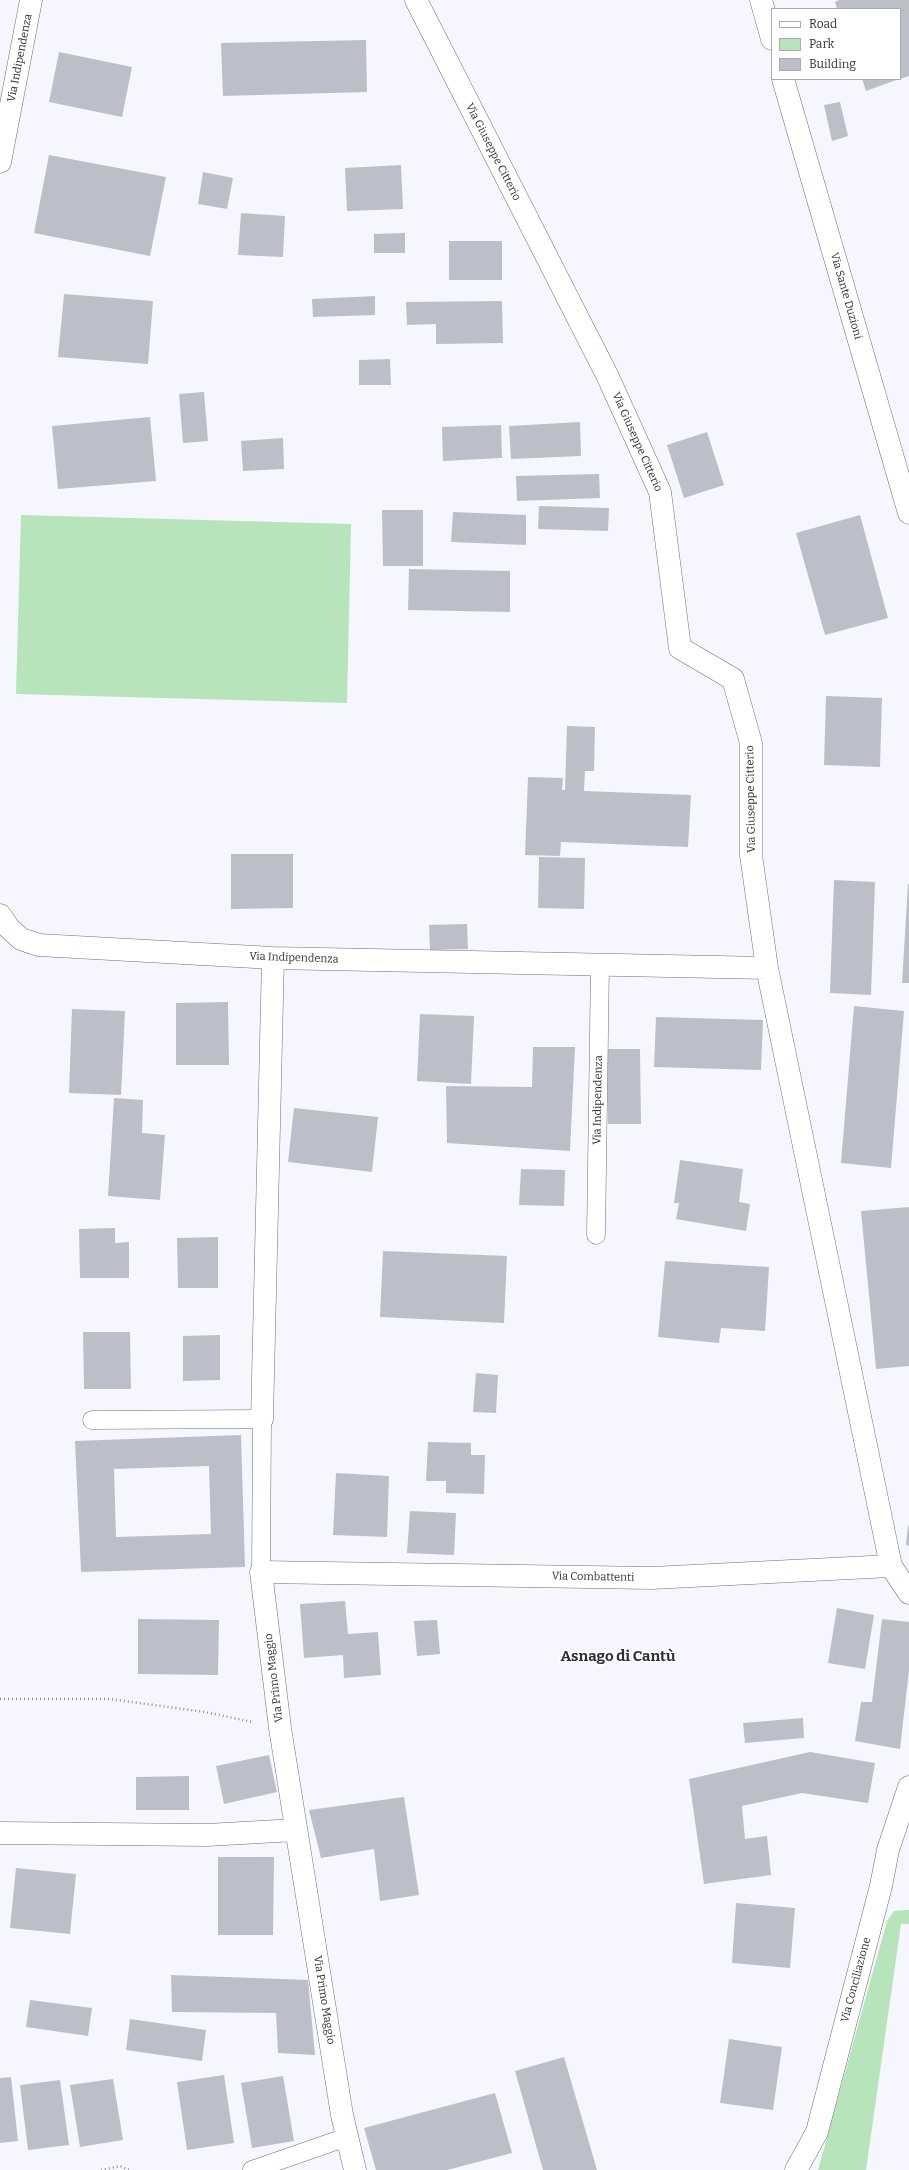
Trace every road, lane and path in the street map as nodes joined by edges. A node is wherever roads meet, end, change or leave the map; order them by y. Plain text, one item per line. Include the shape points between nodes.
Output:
1 (31, 0) edge
2 (416, 0) edge
3 (761, 0) edge
4 (771, 35) edge
5 (783, 80) edge
6 (0, 162) edge
7 (909, 513) edge
8 (0, 914) edge
9 (273, 958) junction
10 (600, 965) junction
11 (767, 968) junction
12 (596, 1235) dead end
13 (262, 1419) junction
14 (92, 1420) dead end
15 (891, 1566) junction
16 (261, 1572) junction
17 (909, 1593) edge
18 (0, 1699) edge
19 (280, 1728) junction
20 (909, 1788) edge
21 (296, 1830) junction
22 (0, 1833) edge
23 (347, 2137) junction
24 (101, 2170) edge
25 (129, 2170) edge
26 (252, 2170) edge
27 (355, 2170) edge
28 (796, 2170) edge

1 - 6 street, Via Indipendenza
2 - 11 street, Via Giuseppe Citterio via 608,377 660,492 680,648 733,679 751,743 751,855
3 - 4 street
5 - 7 street, Via Sante Duzioni
8 - 9 street, Via Indipendenza via 9,928 21,939 39,945
9 - 10 street, Via Indipendenza
9 - 13 street
10 - 11 street, Via Indipendenza
10 - 12 lane, Via Indipendenza
11 - 15 street
13 - 14 lane
13 - 16 lane
15 - 16 street, Via Combattenti via 652,1578
15 - 17 street
16 - 19 street, Via Primo Maggio
18 - 19 path via 110,1699 205,1712
19 - 21 street, Via Primo Maggio
20 - 28 street, Via Conciliazione via 888,1850 817,2132
21 - 22 street via 207,1835
21 - 23 street, Via Primo Maggio
23 - 26 lane
23 - 27 street, Via Primo Maggio
24 - 25 path via 120,2166

